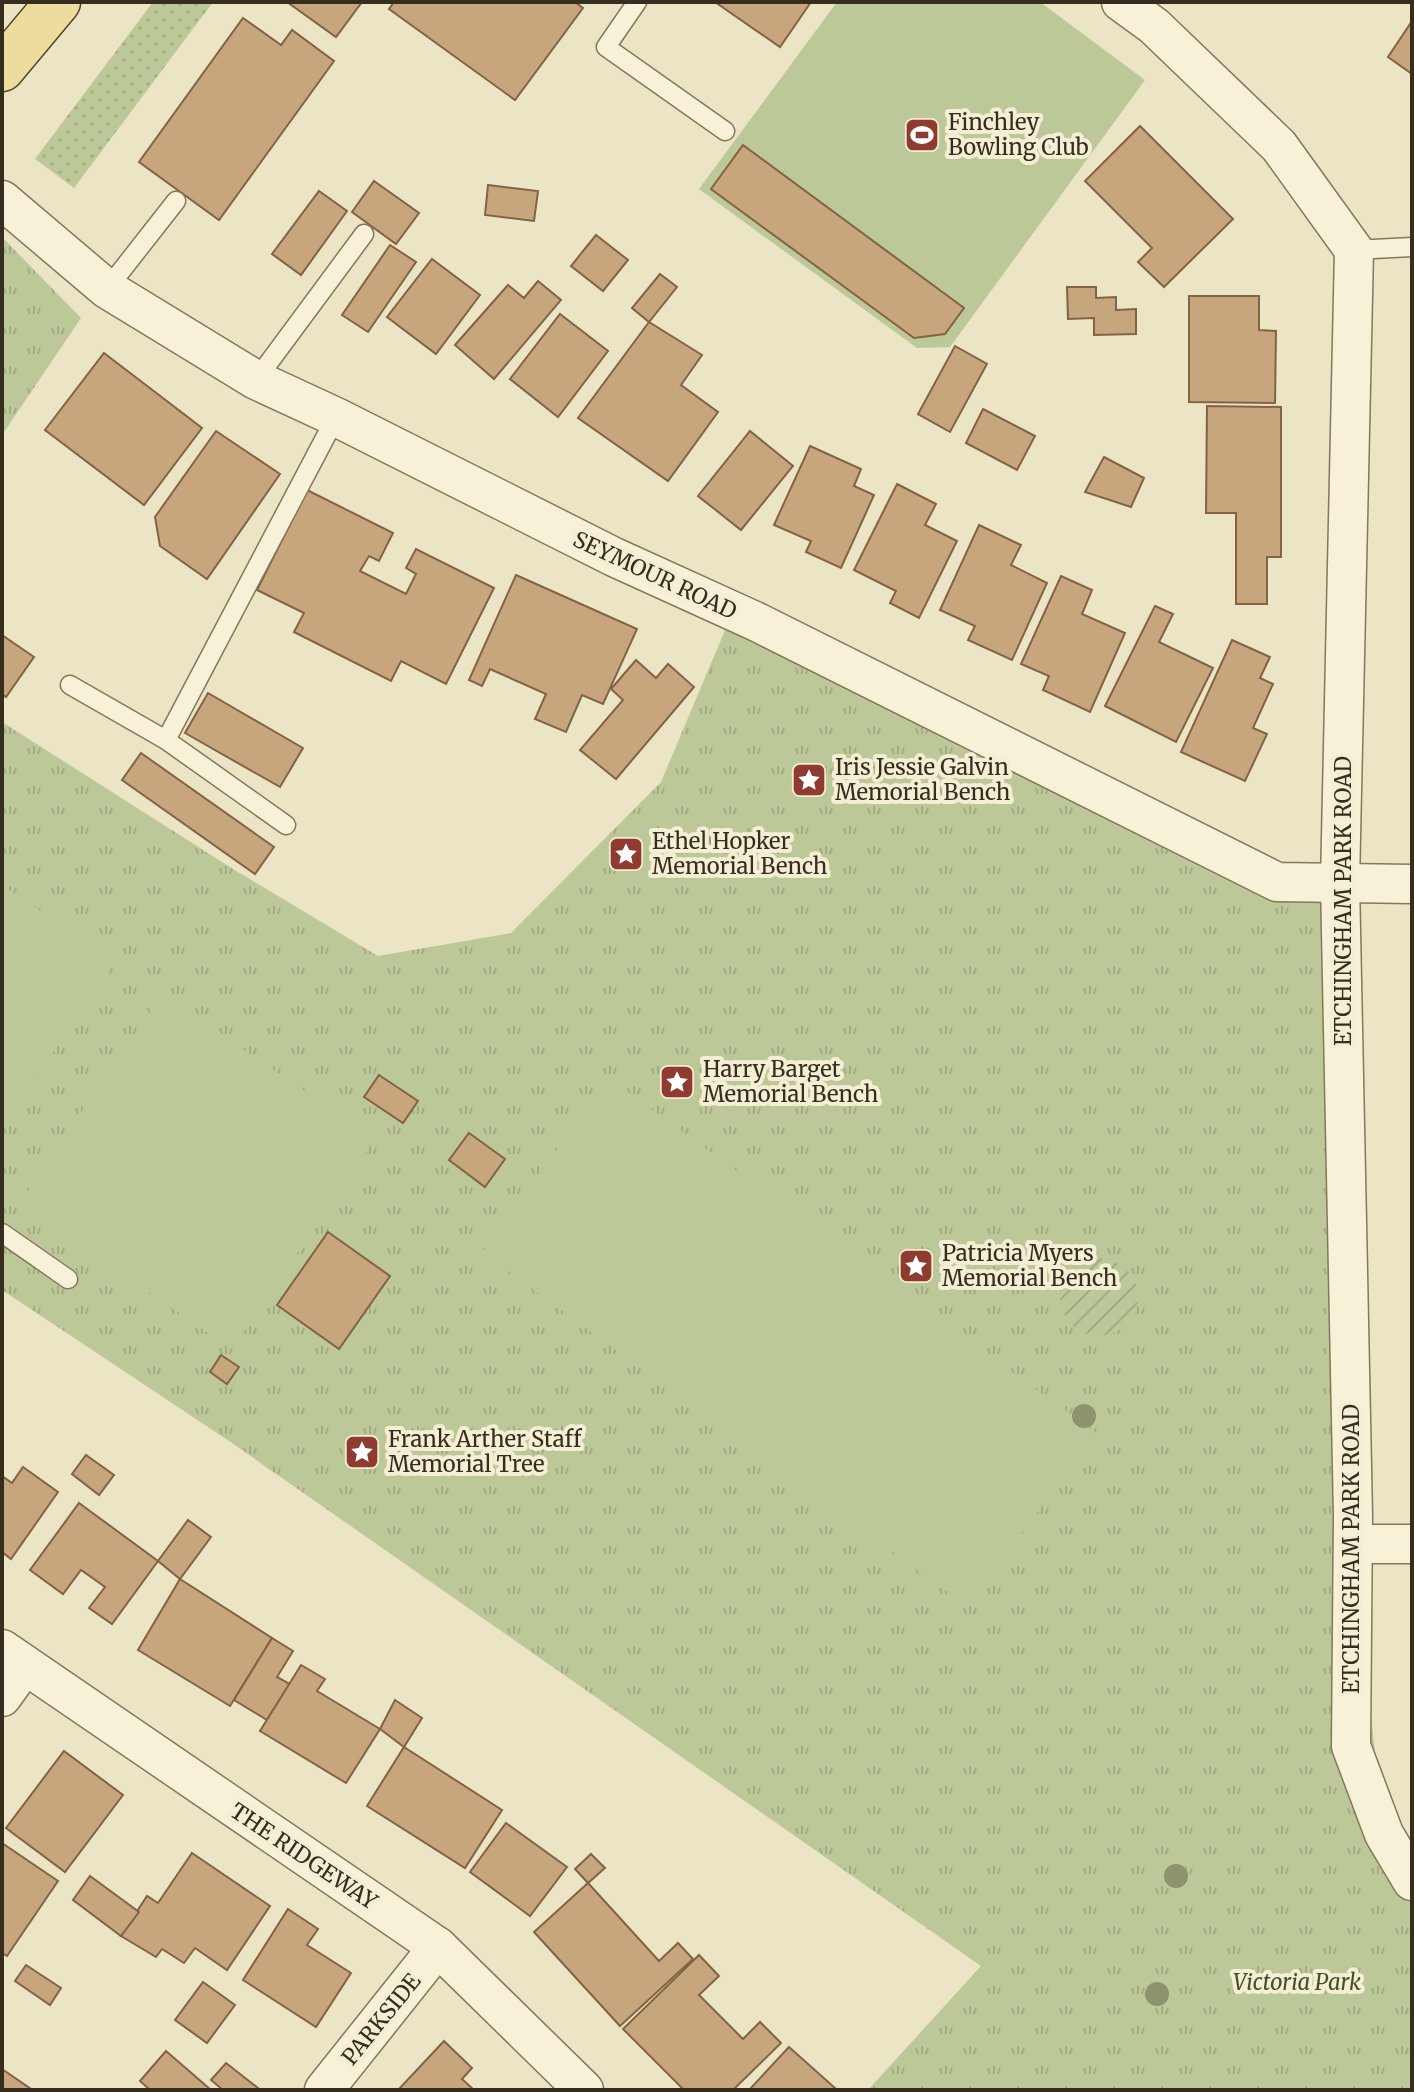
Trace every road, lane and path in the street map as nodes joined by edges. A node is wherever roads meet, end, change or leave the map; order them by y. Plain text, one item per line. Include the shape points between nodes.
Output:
1 (58, 2) edge
2 (637, 2) edge
3 (1121, 2) edge
4 (1162, 14) edge
5 (2, 69) edge
6 (725, 131) dead end
7 (2, 200) edge
8 (176, 201) dead end
9 (364, 234) dead end
10 (1412, 247) edge
11 (1354, 250) junction
12 (107, 289) junction
13 (256, 380) junction
14 (336, 417) junction
15 (70, 685) dead end
16 (166, 740) junction
17 (286, 825) dead end
18 (1340, 882) junction
19 (1412, 884) edge
20 (2, 1233) edge
21 (68, 1279) dead end
22 (1353, 1544) junction
23 (1412, 1544) edge
24 (13, 1657) edge
25 (2, 1697) edge
26 (1412, 1881) edge
27 (438, 1947) junction
28 (324, 2090) edge
29 (584, 2090) edge

1 - 5 main road
2 - 6 lane via 606,47
3 - 4 street
4 - 11 street via 1279,146
7 - 12 street, SEYMOUR ROAD
8 - 12 lane
9 - 13 lane
10 - 11 lane
11 - 18 street, ETCHINGHAM PARK ROAD
12 - 13 street, SEYMOUR ROAD
13 - 14 street, SEYMOUR ROAD
14 - 16 lane
14 - 18 street, SEYMOUR ROAD via 1277,882
15 - 16 lane
16 - 17 lane
18 - 19 street, SEYMOUR ROAD
18 - 22 street, ETCHINGHAM PARK ROAD
20 - 21 lane
22 - 23 street
22 - 26 street, ETCHINGHAM PARK ROAD via 1351,1746 1384,1834
24 - 25 street
24 - 27 street, THE RIDGEWAY
27 - 28 street, PARKSIDE
27 - 29 street, THE RIDGEWAY

